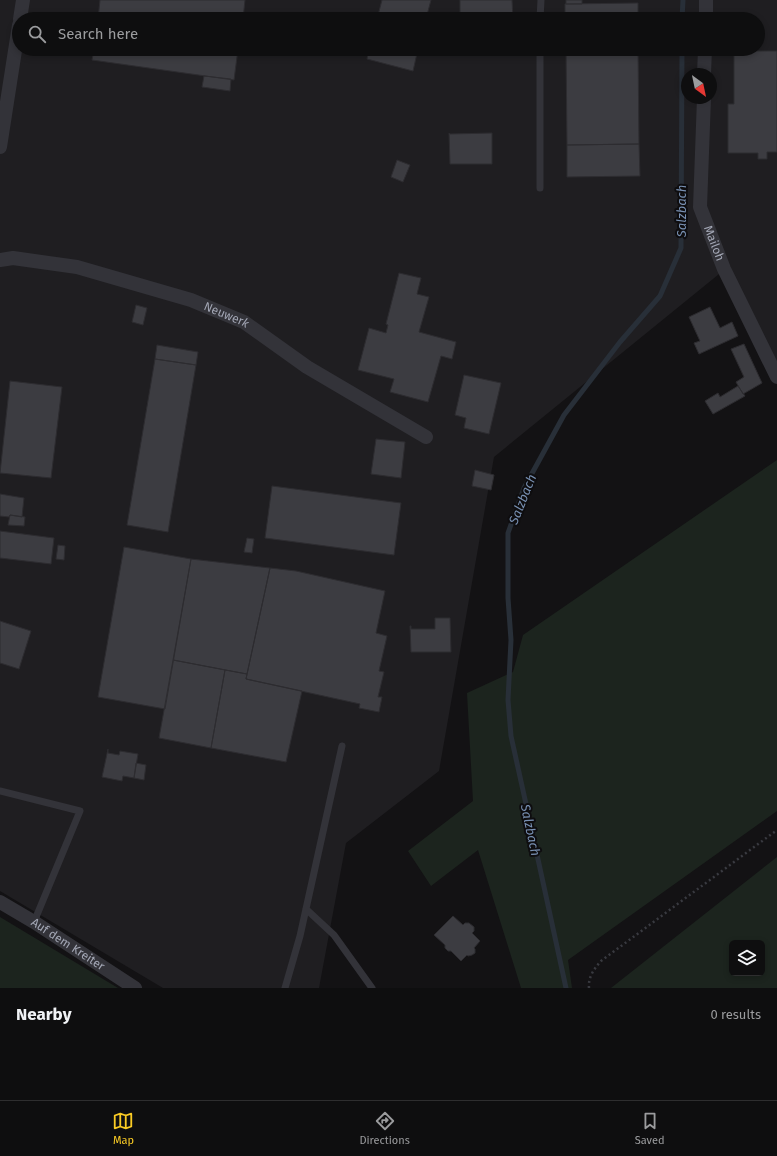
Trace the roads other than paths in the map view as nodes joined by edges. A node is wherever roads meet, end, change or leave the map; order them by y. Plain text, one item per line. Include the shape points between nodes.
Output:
1 (23, 0) edge
2 (540, 0) edge
3 (706, 0) edge
4 (21, 12) edge
5 (540, 12) edge
6 (706, 12) edge
7 (14, 56) edge
8 (540, 56) edge
9 (705, 56) edge
10 (704, 68) edge
11 (704, 104) edge
12 (0, 147) edge
13 (540, 188) dead end
14 (0, 260) edge
15 (777, 377) edge
16 (426, 437) dead end
17 (342, 746) dead end
18 (0, 791) edge
19 (0, 902) edge
20 (306, 909) junction
21 (34, 922) junction
22 (135, 988) edge
23 (285, 988) edge
24 (372, 988) edge

1 - 4 street
2 - 5 lane
3 - 6 street
7 - 12 street
8 - 13 lane
9 - 10 street
11 - 15 street, Mailoh via 700,207 724,269
14 - 16 street, Neuwerk via 13,258 76,267 197,303 244,322 307,367
17 - 20 lane
18 - 21 lane via 80,811
19 - 21 street, Auf dem Kreiter
20 - 23 lane
20 - 24 lane via 334,935
21 - 22 street, Auf dem Kreiter

